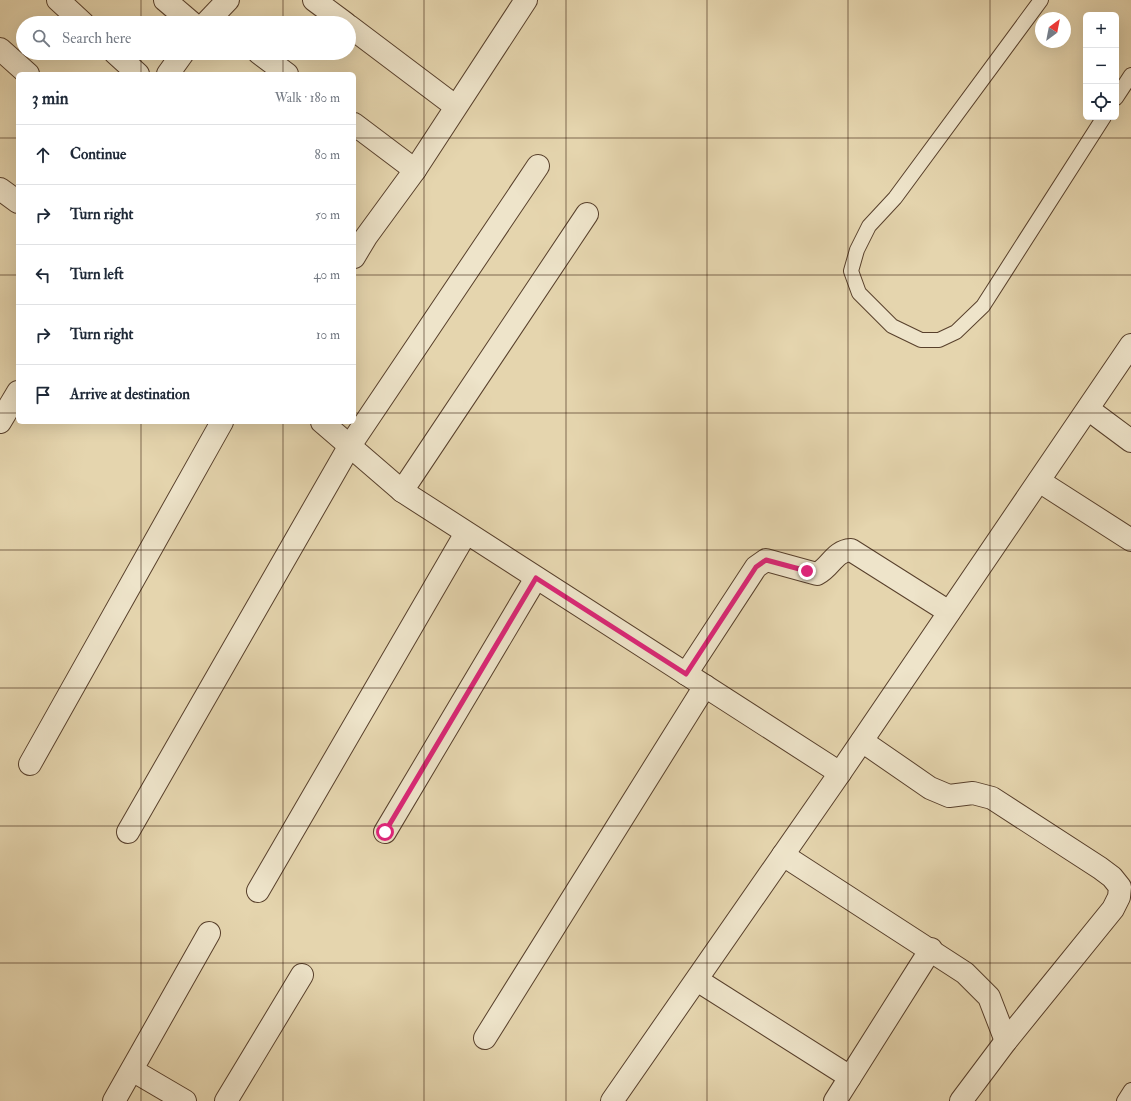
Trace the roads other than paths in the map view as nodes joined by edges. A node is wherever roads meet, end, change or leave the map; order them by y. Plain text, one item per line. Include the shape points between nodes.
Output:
1 (58, 0) edge
2 (165, 0) edge
3 (228, 0) edge
4 (314, 0) edge
5 (526, 0) edge
6 (1041, 0) edge
7 (75, 16) edge
8 (196, 16) edge
9 (213, 16) edge
10 (336, 16) edge
11 (356, 31) edge
12 (0, 49) edge
13 (123, 60) edge
14 (177, 60) edge
15 (268, 60) edge
16 (26, 72) edge
17 (136, 72) edge
18 (169, 72) edge
19 (284, 72) edge
20 (1131, 75) edge
21 (1119, 93) edge
22 (456, 106) junction
23 (1102, 120) edge
24 (356, 126) edge
25 (538, 166) dead end
26 (415, 170) junction
27 (0, 189) edge
28 (16, 201) edge
29 (587, 214) dead end
30 (360, 232) edge
31 (356, 249) edge
32 (1131, 345) edge
33 (16, 395) edge
34 (1088, 409) junction
35 (0, 422) edge
36 (221, 424) edge
37 (324, 424) edge
38 (1131, 441) edge
39 (349, 447) junction
40 (1039, 481) junction
41 (402, 491) junction
42 (466, 533) junction
43 (1131, 540) edge
44 (536, 578) junction
45 (949, 612) junction
46 (686, 674) junction
47 (705, 686) junction
48 (862, 741) junction
49 (30, 764) dead end
50 (840, 773) junction
51 (128, 832) dead end
52 (385, 832) dead end
53 (783, 855) junction
54 (258, 892) dead end
55 (209, 933) dead end
56 (931, 949) junction
57 (302, 975) dead end
58 (697, 980) junction
59 (485, 1038) dead end
60 (1006, 1041) junction
61 (132, 1070) junction
62 (850, 1077) junction
63 (1131, 1090) edge
64 (114, 1101) edge
65 (185, 1101) edge
66 (226, 1101) edge
67 (612, 1101) edge
68 (835, 1101) edge
69 (961, 1101) edge
70 (1124, 1101) edge

1 - 7 street
2 - 8 street
3 - 9 street
4 - 10 street
5 - 22 street
6 - 23 lane via 895,198 869,226 857,250 851,271 859,293 892,326 921,340 939,340 956,332 983,306
11 - 22 street
12 - 16 street
13 - 17 street
14 - 18 street
15 - 19 street
20 - 21 lane
22 - 26 street
24 - 26 street
25 - 39 street
26 - 30 street
27 - 28 street
29 - 41 street
30 - 31 street
32 - 34 street
33 - 35 street
34 - 38 street
34 - 40 street
36 - 49 street
37 - 39 street
39 - 41 street
39 - 51 street
40 - 43 street
40 - 45 street
41 - 42 street
42 - 44 street
42 - 54 street
44 - 46 street
44 - 52 street
45 - 46 street via 851,550 837,553 824,570 817,574 766,560 756,567
45 - 48 street
46 - 47 street
47 - 50 street
47 - 59 street
48 - 50 street
48 - 60 street via 930,788 949,796 972,793 992,798 1100,868 1120,887 1119,897 1113,908
50 - 53 street
53 - 56 street
53 - 58 street
55 - 61 street
56 - 60 street via 965,972 989,997
56 - 62 street
57 - 66 street
58 - 62 street
58 - 67 street
60 - 69 street
61 - 64 street
61 - 65 street
62 - 68 street
63 - 70 lane

